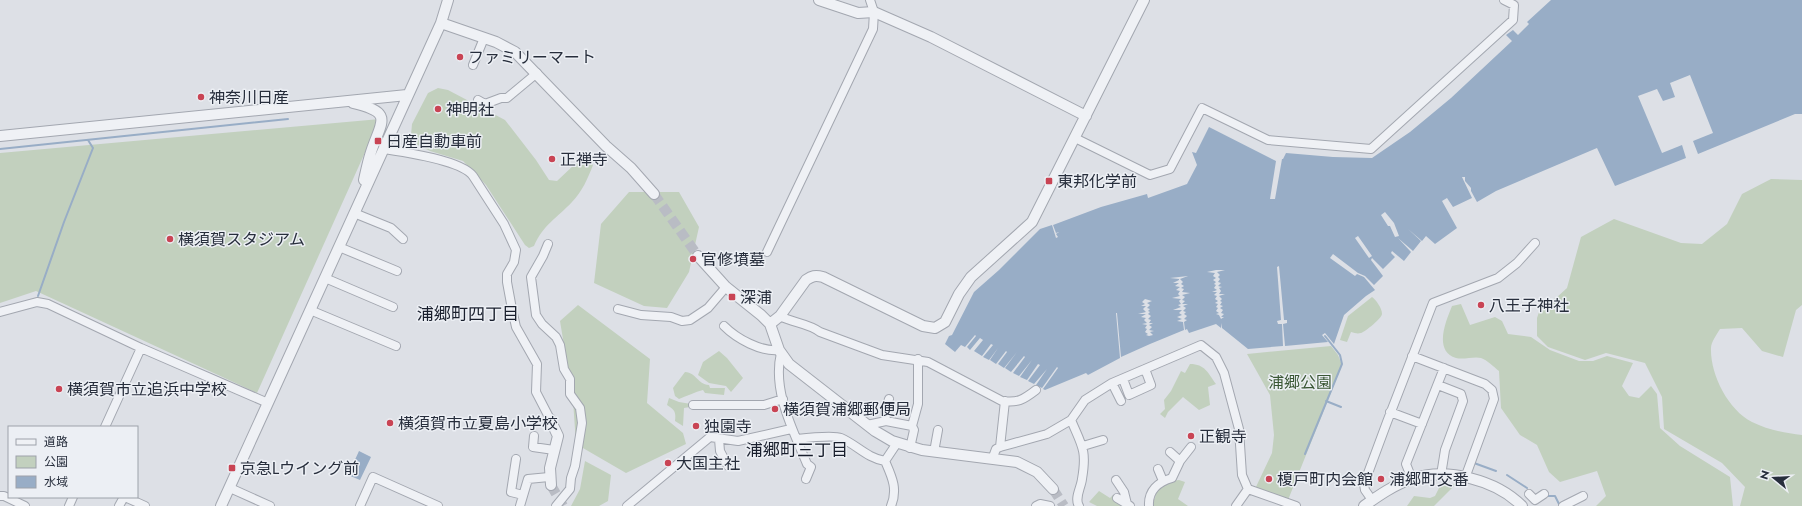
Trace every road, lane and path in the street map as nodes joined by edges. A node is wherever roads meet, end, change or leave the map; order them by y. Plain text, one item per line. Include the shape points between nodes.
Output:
1 (448, 0) edge
2 (819, 0) edge
3 (870, 0) edge
4 (1144, 0) edge
5 (1504, 0) edge
6 (874, 12) junction
7 (441, 23) junction
8 (484, 38) junction
9 (472, 65) dead end
10 (537, 73) junction
11 (407, 95) junction
12 (478, 100) dead end
13 (345, 102) junction
14 (1086, 116) junction
15 (0, 136) edge
16 (1075, 138) junction
17 (383, 149) junction
18 (654, 194) tunnel mouth
19 (359, 201) junction
20 (354, 213) junction
21 (403, 238) dead end
22 (1535, 243) dead end
23 (548, 244) dead end
24 (339, 247) junction
25 (768, 252) dead end
26 (698, 256) tunnel mouth
27 (397, 271) dead end
28 (325, 278) junction
29 (726, 287) junction
30 (393, 307) dead end
31 (618, 309) dead end
32 (310, 310) junction
33 (0, 312) edge
34 (780, 316) junction
35 (770, 324) junction
36 (724, 326) dead end
37 (396, 346) dead end
38 (140, 348) junction
39 (780, 351) junction
40 (1412, 356) junction
41 (918, 359) junction
42 (1444, 368) junction
43 (1145, 369) junction
44 (1122, 379) junction
45 (1112, 383) junction
46 (1438, 385) junction
47 (1036, 390) dead end
48 (783, 399) junction
49 (889, 399) dead end
50 (1005, 401) junction
51 (1121, 401) dead end
52 (268, 403) junction
53 (693, 405) dead end
54 (1390, 412) junction
55 (550, 419) joint
56 (1071, 420) junction
57 (886, 421) junction
58 (1422, 424) junction
59 (867, 425) junction
60 (105, 426) edge
61 (912, 426) junction
62 (791, 429) junction
63 (935, 435) dead end
64 (534, 436) dead end
65 (719, 439) junction
66 (797, 439) junction
67 (1103, 440) dead end
68 (897, 443) junction
69 (1083, 446) junction
70 (1000, 447) junction
71 (1191, 447) dead end
72 (910, 448) junction
73 (554, 450) junction
74 (934, 452) junction
75 (1170, 452) dead end
76 (993, 458) junction
77 (516, 459) dead end
78 (884, 461) junction
79 (1180, 461) junction
80 (728, 466) dead end
81 (1158, 468) dead end
82 (1441, 475) junction
83 (1466, 478) junction
84 (806, 479) dead end
85 (1412, 479) junction
86 (1116, 480) dead end
87 (550, 481) joint
88 (1163, 481) junction
89 (230, 488) junction
90 (1053, 489) tunnel mouth
91 (1248, 489) junction
92 (1529, 494) dead end
93 (1544, 494) dead end
94 (523, 495) junction
95 (0, 496) edge
96 (1583, 496) dead end
97 (126, 498) edge
98 (1117, 498) dead end
99 (1368, 503) edge
100 (1078, 505) edge
101 (1128, 505) edge
102 (25, 506) edge
103 (145, 506) edge
104 (221, 506) edge
105 (270, 506) edge
106 (360, 506) edge
107 (438, 506) edge
108 (520, 506) edge
109 (556, 506) edge
110 (627, 506) edge
111 (891, 506) edge
112 (1036, 506) edge
113 (1050, 506) edge
114 (1149, 506) edge
115 (1236, 506) edge
116 (1296, 506) edge
117 (1522, 506) edge
118 (1563, 506) edge

1 - 7 street
2 - 6 street via 858,13
3 - 6 street
4 - 14 street
5 - 16 street via 1514,5 1513,20 1371,149 1268,140 1202,108 1170,169 1150,175
6 - 14 street via 932,37
6 - 25 street via 873,29
7 - 8 street
7 - 11 street
8 - 9 street
8 - 10 street via 515,52
10 - 12 street via 507,98 486,104
10 - 18 street
11 - 13 street
11 - 17 street
13 - 15 street
13 - 19 street via 369,107 377,111 381,118 381,128 371,152
14 - 16 street
16 - 34 street via 1032,222 971,276 941,326 923,326 817,276 811,276 806,280
17 - 19 street
17 - 55 street via 431,157 467,170 504,224 516,250 514,262 507,274 507,282 516,327 537,364 536,392
19 - 20 street
20 - 21 street via 391,228
20 - 24 street
22 - 40 street via 1517,263 1498,278 1433,303
23 - 109 street via 531,277 536,315 560,345 564,369 570,379 570,394 580,408 582,423 570,489
24 - 27 street
24 - 28 street
26 - 29 street
28 - 30 street
28 - 32 street
29 - 31 street via 708,308 690,320 641,315
29 - 35 street
32 - 37 street
32 - 52 street
33 - 38 street via 37,302 48,304
34 - 35 street
34 - 41 street via 790,322 814,327 820,332 882,355
35 - 39 street
36 - 39 street via 731,334 746,342 772,351
38 - 52 street
38 - 60 street
39 - 48 street via 778,366
39 - 59 street via 789,364
40 - 42 street
40 - 54 street
41 - 50 street
41 - 61 street via 918,404
42 - 46 street
42 - 83 street via 1486,384 1492,390 1494,399
43 - 44 street
43 - 44 street via 1151,385 1129,395
43 - 91 street via 1201,345 1216,357 1224,373 1239,429 1242,475
44 - 45 street
45 - 51 street
45 - 56 street via 1085,400
46 - 58 street
46 - 82 street via 1461,394 1463,401 1445,450
47 - 50 street via 1015,402
48 - 53 street via 764,405
48 - 62 street
49 - 57 street via 885,411
50 - 70 street
52 - 89 street
54 - 58 street
54 - 99 street via 1364,484
55 - 73 street via 558,436
56 - 69 street
56 - 70 street via 1047,434
57 - 59 street
57 - 61 street
58 - 85 street via 1406,464
59 - 68 street
61 - 72 street via 914,430
62 - 65 street via 738,441
62 - 66 street
63 - 74 street
64 - 73 street via 533,447
65 - 80 street via 720,451
65 - 110 street via 710,437 704,441
66 - 78 street via 840,437 862,449 865,454
66 - 84 street via 810,467
67 - 69 street
68 - 72 street
68 - 78 street
69 - 100 street via 1085,461 1077,496
70 - 76 street via 996,449
71 - 79 street
72 - 74 street
73 - 87 street
74 - 76 street
75 - 79 street
76 - 90 street via 1027,466 1037,472
77 - 94 street via 511,492
78 - 111 street via 895,487
79 - 88 street via 1172,478
81 - 88 street
82 - 83 street
82 - 85 street via 1426,475
83 - 117 street via 1503,490
85 - 99 street
86 - 101 street via 1124,492
87 - 94 street via 528,479
88 - 114 street via 1150,493
89 - 104 street
89 - 105 street
91 - 115 street
91 - 116 street
92 - 93 street via 1535,500
94 - 108 street
95 - 102 street
96 - 118 street
97 - 103 street
98 - 101 street
106 - 107 street via 373,477
112 - 113 street

